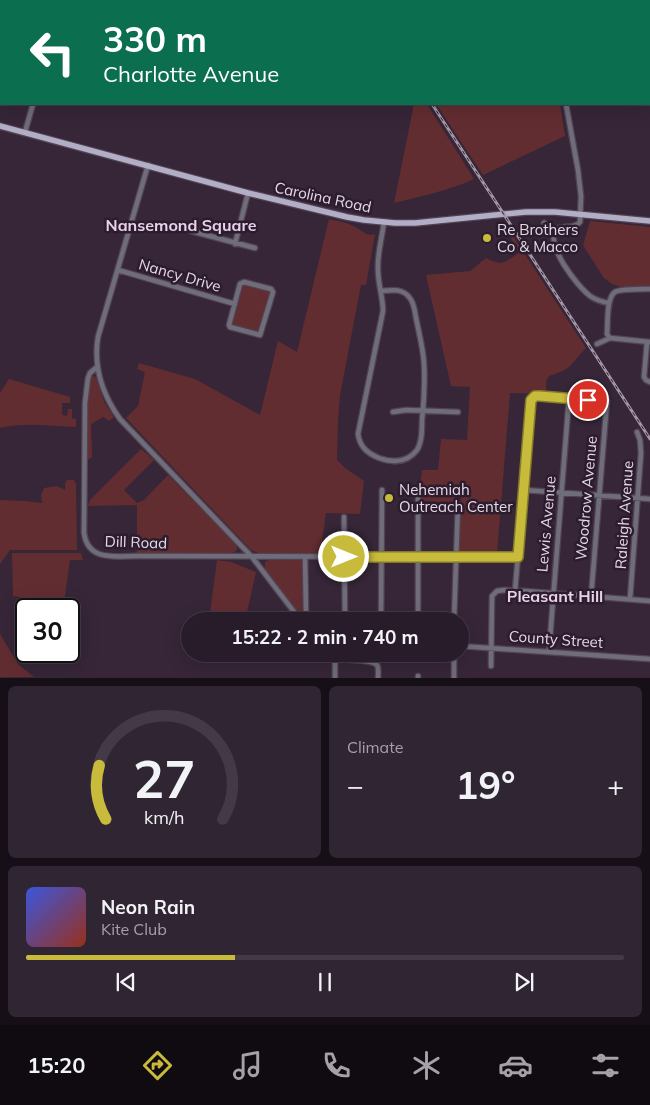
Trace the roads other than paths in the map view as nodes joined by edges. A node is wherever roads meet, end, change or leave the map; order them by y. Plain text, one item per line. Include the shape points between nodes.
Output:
1 (33, 105) edge
2 (566, 105) edge
3 (0, 126) edge
4 (25, 132) junction
5 (148, 165) junction
6 (248, 193) junction
7 (580, 214) junction
8 (650, 221) edge
9 (384, 222) junction
10 (544, 223) dead end
11 (191, 231) dead end
12 (554, 233) junction
13 (235, 244) junction
14 (255, 248) dead end
15 (118, 270) junction
16 (650, 289) edge
17 (381, 291) junction
18 (609, 303) junction
19 (235, 304) junction
20 (610, 338) junction
21 (648, 342) edge
22 (597, 344) dead end
23 (97, 367) junction
24 (648, 381) edge
25 (569, 398) junction
26 (423, 410) junction
27 (394, 412) dead end
28 (458, 412) dead end
29 (637, 432) dead end
30 (382, 490) dead end
31 (524, 490) junction
32 (562, 492) junction
33 (600, 495) junction
34 (418, 498) dead end
35 (638, 498) junction
36 (650, 499) edge
37 (458, 504) dead end
38 (344, 517) dead end
39 (252, 557) junction
40 (305, 557) junction
41 (344, 557) junction
42 (381, 557) junction
43 (417, 557) junction
44 (456, 557) junction
45 (518, 557) junction
46 (515, 591) junction
47 (554, 594) junction
48 (591, 596) junction
49 (630, 599) junction
50 (650, 601) edge
51 (295, 612) edge
52 (306, 612) edge
53 (345, 612) edge
54 (381, 612) edge
55 (418, 612) edge
56 (454, 612) edge
57 (469, 646) edge
58 (491, 647) junction
59 (549, 651) junction
60 (650, 659) edge
61 (454, 662) edge
62 (490, 666) dead end
63 (454, 677) edge
64 (335, 678) edge
65 (378, 678) edge
66 (460, 678) edge

1 - 4 street
2 - 7 street via 578,170
3 - 4 main road, Carolina Road
4 - 5 main road, Carolina Road
5 - 6 main road, Carolina Road
5 - 15 street, Dill Road
6 - 9 main road, Carolina Road via 347,217
6 - 13 street
7 - 8 main road, Carolina Road
7 - 9 main road, Carolina Road via 518,212 428,222
7 - 12 street via 578,225 559,227
9 - 17 street via 378,264
10 - 12 street
11 - 13 street
12 - 18 street via 558,252 573,278 595,299
13 - 14 street
15 - 19 street, Nancy Drive
15 - 23 street, Dill Road via 98,340
16 - 18 street via 618,291 613,293
17 - 26 street via 403,292 413,303 424,363
17 - 26 street via 382,317 358,429 360,444 387,461 404,460 418,448
18 - 20 street via 607,334
19 - 19 street via 230,327 260,335 273,292 244,282 240,284
20 - 21 street
20 - 22 street
21 - 24 street via 644,377
23 - 39 street via 104,394 120,419
23 - 39 street, Dill Road via 88,378 84,421 84,533 90,548 106,556
25 - 31 street via 535,396 530,402
25 - 32 street, Lewis Avenue
25 - 33 street, Woodrow Avenue via 607,401
26 - 27 street
26 - 28 street
29 - 35 street, Raleigh Avenue via 641,444
30 - 42 street
31 - 32 street
31 - 45 street
32 - 33 street
32 - 47 street, Lewis Avenue
33 - 35 street
33 - 48 street, Woodrow Avenue
34 - 43 street
35 - 36 street
35 - 49 street, Raleigh Avenue
37 - 44 street
38 - 41 street
39 - 40 street, Dill Road
39 - 51 street
40 - 41 street, Dill Road
40 - 52 street
41 - 42 street, Dill Road
41 - 53 street
42 - 43 street, Dill Road
42 - 54 street
43 - 44 street, Dill Road
43 - 55 street
44 - 45 street, Dill Road
44 - 56 street
45 - 46 street
46 - 47 street
46 - 58 street via 500,590 492,596
47 - 48 street
47 - 59 street, Lewis Avenue
48 - 49 street
49 - 50 street
57 - 58 street, County Street
58 - 59 street, County Street
58 - 62 street
59 - 60 street, County Street
61 - 63 street
63 - 66 street
64 - 65 street via 335,659 376,664

